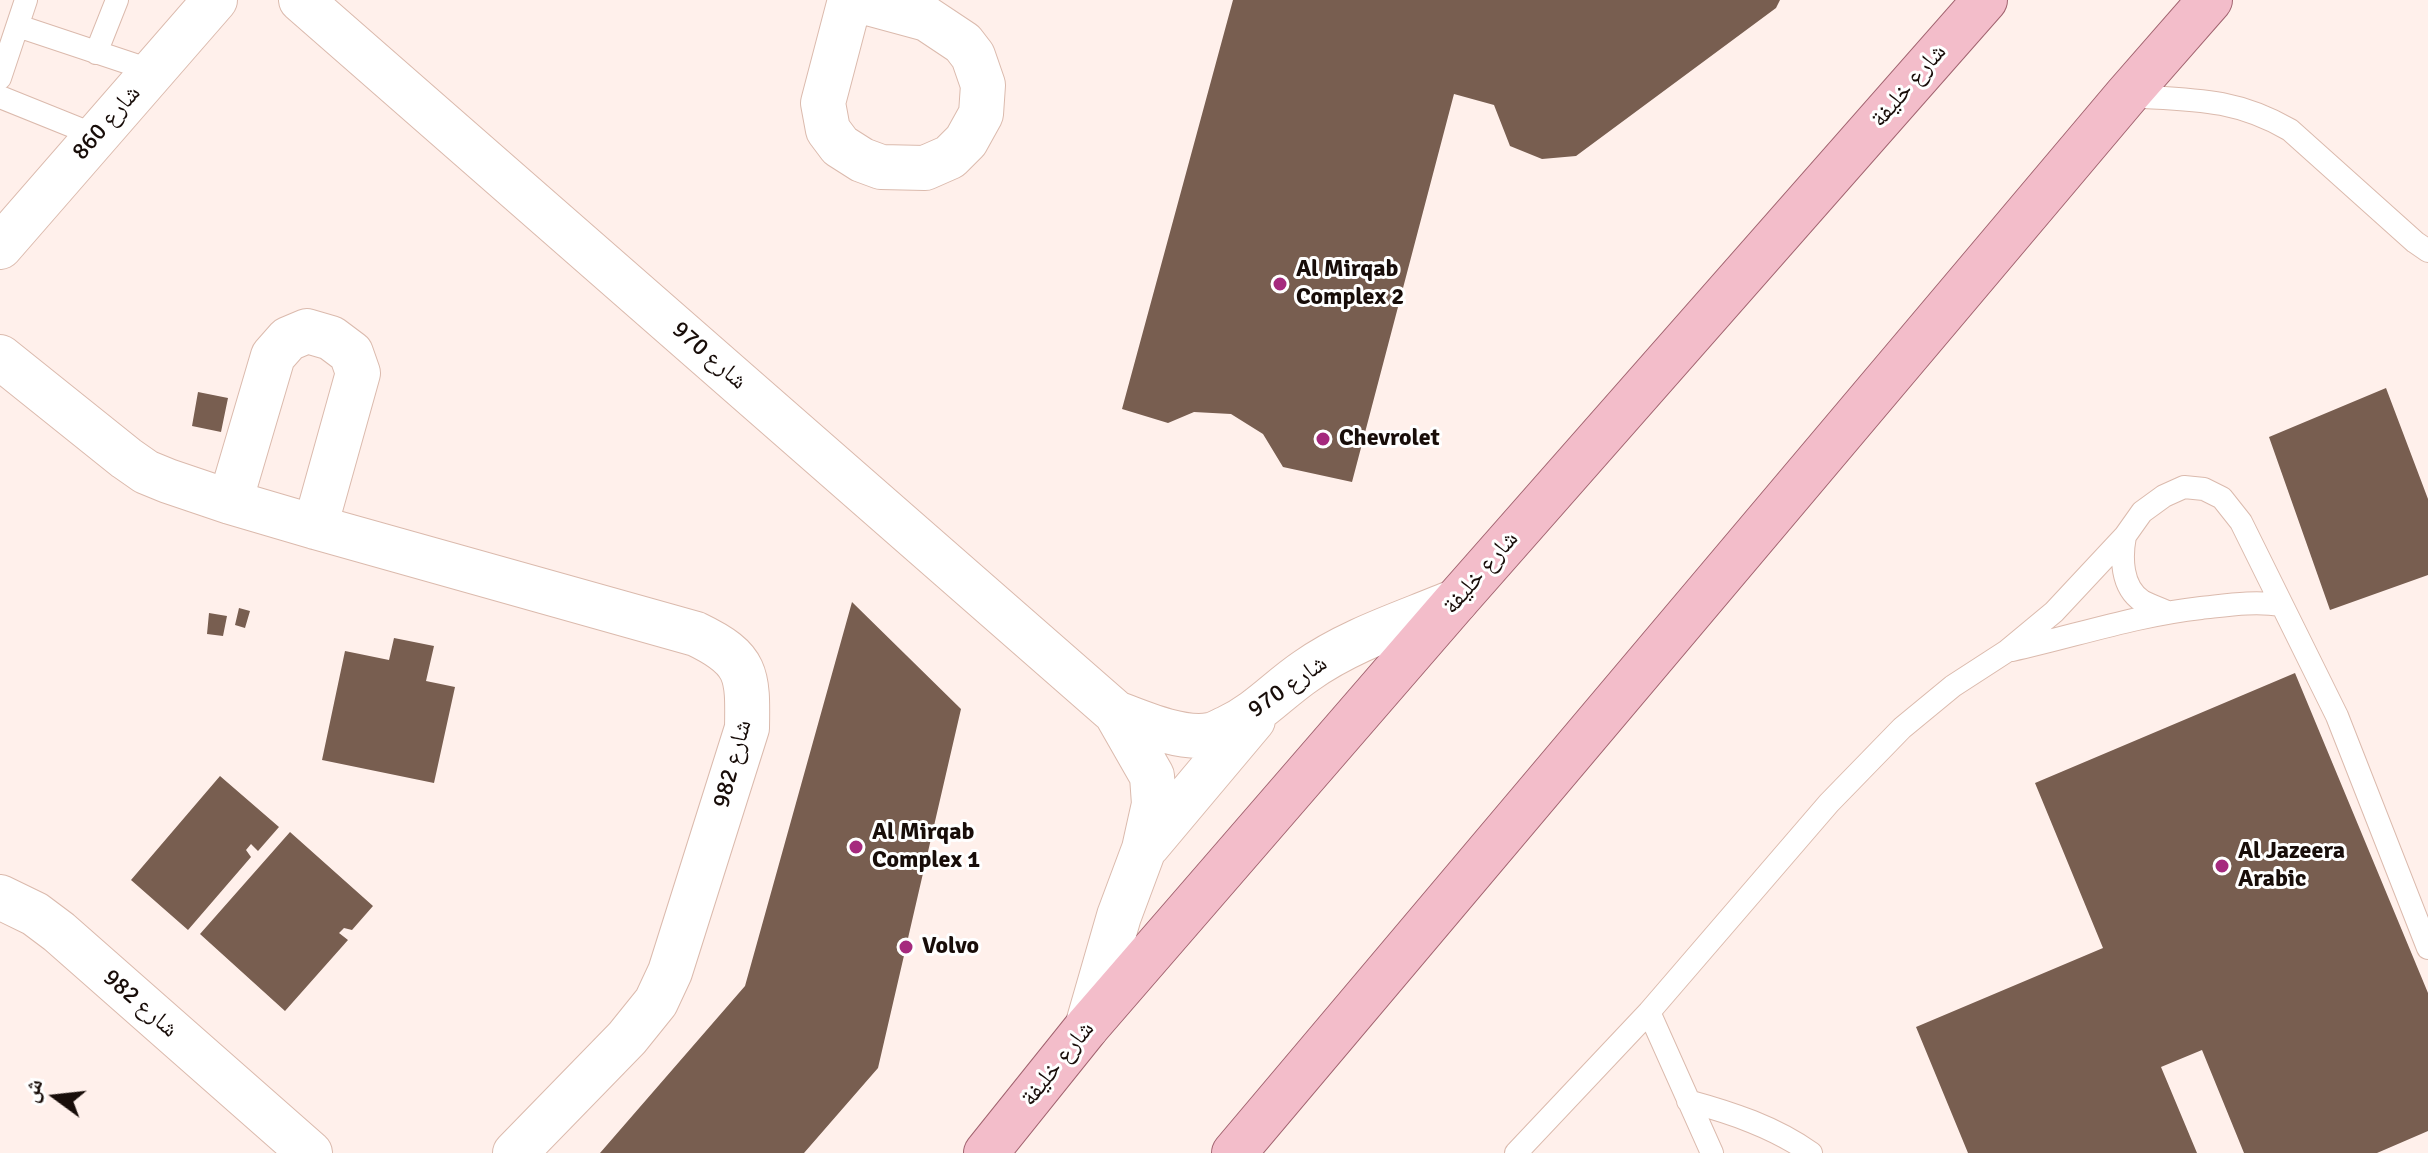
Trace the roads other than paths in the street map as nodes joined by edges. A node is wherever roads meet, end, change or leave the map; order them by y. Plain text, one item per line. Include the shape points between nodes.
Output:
1 (26, 0) edge
2 (117, 0) edge
3 (215, 0) edge
4 (301, 0) edge
5 (850, 0) edge
6 (857, 0) edge
7 (1985, 0) edge
8 (2210, 0) edge
9 (18, 26) junction
10 (96, 53) junction
11 (153, 71) junction
12 (0, 78) edge
13 (2126, 96) junction
14 (0, 97) edge
15 (97, 136) junction
16 (0, 247) edge
17 (2428, 251) edge
18 (0, 357) edge
19 (230, 502) junction
20 (315, 527) junction
21 (2125, 536) junction
22 (1456, 601) junction
23 (2282, 605) junction
24 (2165, 611) junction
25 (2007, 651) junction
26 (1265, 706) junction
27 (1116, 713) junction
28 (1144, 849) junction
29 (0, 897) edge
30 (2428, 948) edge
31 (1649, 1012) junction
32 (1087, 1027) junction
33 (1692, 1111) junction
34 (310, 1153) edge
35 (515, 1153) edge
36 (986, 1153) edge
37 (1234, 1153) edge
38 (1516, 1153) edge
39 (1694, 1153) edge
40 (1712, 1153) edge
41 (1811, 1153) edge

1 - 9 lane
2 - 10 lane
3 - 11 street, شارع 860
4 - 27 street, شارع 970
5 - 6 street via 823,103 828,130 840,146 881,167 925,168 950,157 981,114 983,85 973,56 927,19
7 - 22 main road, شارع خليفة
8 - 13 main road
9 - 10 lane
9 - 12 lane
10 - 11 lane
11 - 15 street, شارع 860
13 - 17 lane via 2213,101 2266,116 2290,130
13 - 37 main road
14 - 15 lane
15 - 16 street, شارع 860
18 - 19 street, شارع 982 via 146,472
19 - 20 street, شارع 982
19 - 20 street via 273,356 288,339 307,331 331,338 351,353 358,373
20 - 35 street, شارع 982 via 696,634 724,647 739,665 748,690 747,728 656,1002
21 - 23 lane via 2142,512 2164,496 2184,487 2204,489 2222,498 2241,522
21 - 24 lane via 2121,559 2128,582 2139,599
21 - 25 lane via 2054,612
22 - 26 street, شارع 970 via 1340,651
22 - 32 main road, شارع خليفة
23 - 24 lane via 2242,602
23 - 30 lane via 2337,716
24 - 25 lane
25 - 31 lane via 1902,728 1829,803
26 - 27 street, شارع 970 via 1211,735 1156,728
26 - 28 street
27 - 28 street, شارع 970 via 1152,776 1154,804
28 - 32 street, شارع 970
29 - 34 street, شارع 982 via 59,932
31 - 33 lane
31 - 38 lane
32 - 36 main road, شارع خليفة
33 - 39 lane
33 - 40 lane
33 - 41 lane via 1726,1111

